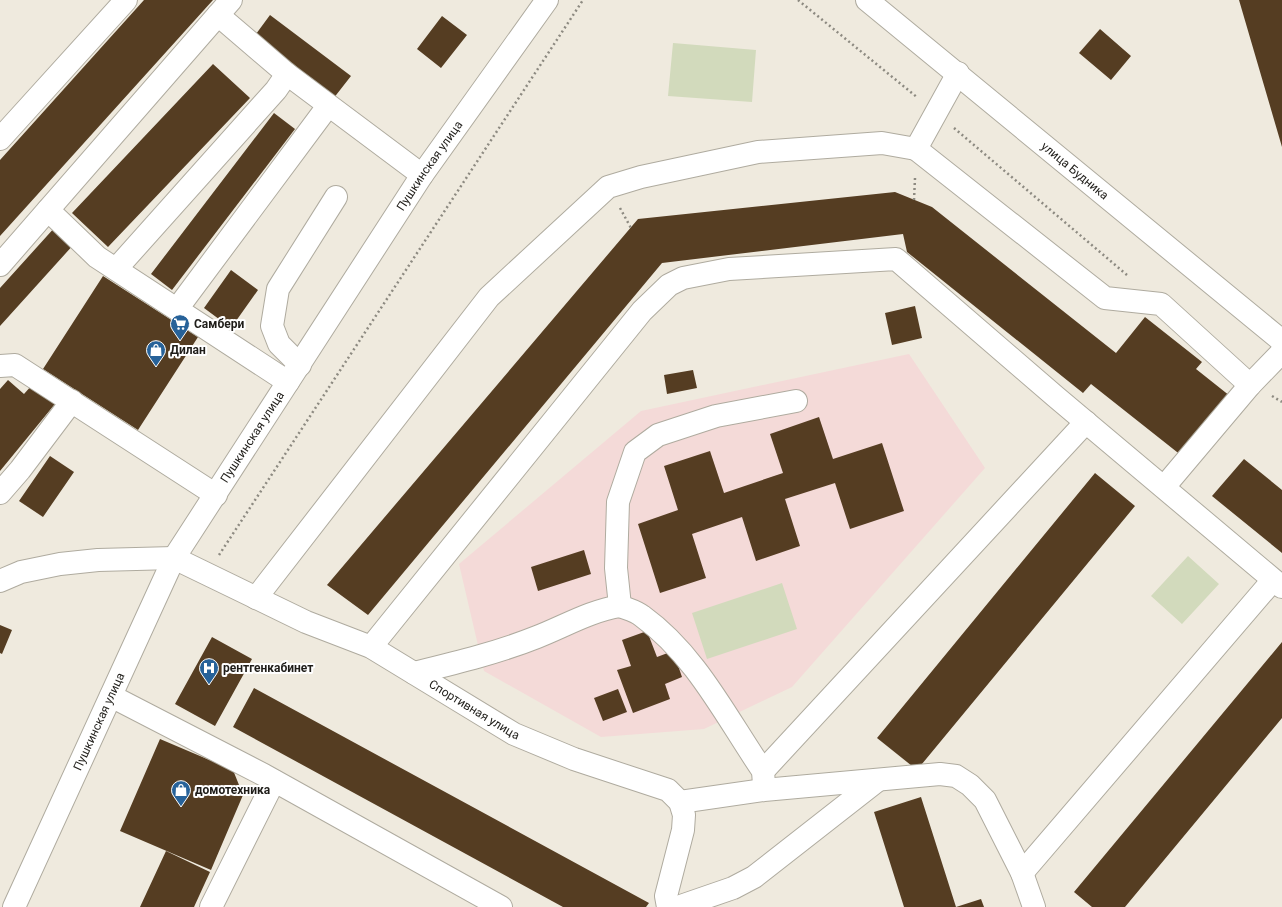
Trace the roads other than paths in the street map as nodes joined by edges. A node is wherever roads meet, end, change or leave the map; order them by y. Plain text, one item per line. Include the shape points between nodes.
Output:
1 (126, 0) edge
2 (547, 0) edge
3 (867, 0) edge
4 (224, 7) edge
5 (287, 74) junction
6 (958, 74) junction
7 (328, 106) junction
8 (0, 139) edge
9 (916, 149) junction
10 (422, 175) junction
11 (336, 197) dead end
12 (48, 210) junction
13 (0, 265) edge
14 (116, 269) junction
15 (176, 309) junction
16 (1282, 341) edge
17 (1282, 352) edge
18 (0, 366) edge
19 (294, 373) junction
20 (1250, 385) junction
21 (72, 401) junction
22 (796, 401) dead end
23 (1086, 422) junction
24 (1164, 486) junction
25 (0, 493) edge
26 (216, 495) junction
27 (174, 558) junction
28 (0, 581) edge
29 (1278, 584) edge
30 (256, 598) junction
31 (620, 606) junction
32 (371, 647) junction
33 (414, 673) junction
34 (111, 696) junction
35 (764, 780) junction
36 (878, 780) junction
37 (274, 781) junction
38 (680, 802) junction
39 (1022, 874) junction
40 (14, 907) edge
41 (211, 907) edge
42 (501, 907) edge
43 (668, 907) edge
44 (678, 907) edge
45 (1034, 907) edge

1 - 8 main road
2 - 10 main road, Пушкинская улица
3 - 6 main road, улица Будника
4 - 5 main road
4 - 12 main road
5 - 7 main road via 316,94
5 - 14 main road via 276,90
6 - 9 main road
6 - 16 main road, улица Будника
7 - 10 main road
7 - 15 main road
9 - 20 main road via 1105,298 1161,304
9 - 30 main road via 882,143 758,152 641,177 608,187 489,297
10 - 19 main road, Пушкинская улица
11 - 19 main road via 278,289 272,326
12 - 13 main road
12 - 14 main road via 97,257
14 - 15 main road
15 - 19 main road
17 - 20 main road
18 - 21 main road via 15,365
19 - 26 main road, Пушкинская улица
20 - 24 main road
21 - 25 main road
21 - 26 main road
22 - 31 main road via 716,416 658,435 635,452 618,502 616,568
23 - 24 main road
23 - 32 main road via 896,259 729,269 683,278 664,288 642,311
23 - 35 main road
24 - 29 main road
26 - 27 main road, Пушкинская улица
27 - 28 main road via 60,564 21,572
27 - 30 main road, Спортивная улица
27 - 34 main road, Пушкинская улица
29 - 39 main road
30 - 32 main road, Спортивная улица via 306,622
31 - 33 main road via 600,609 536,637 467,660
31 - 35 main road via 641,615 694,665
32 - 33 main road, Спортивная улица
33 - 38 main road, Спортивная улица via 514,734 574,759 668,790
34 - 37 main road
34 - 40 main road, Пушкинская улица
35 - 36 main road
35 - 38 main road
36 - 39 main road via 940,774 956,776 970,785 985,800
36 - 44 main road via 754,877 733,888
37 - 41 main road
37 - 42 main road
38 - 43 main road via 684,815 683,830 666,896
39 - 45 main road

